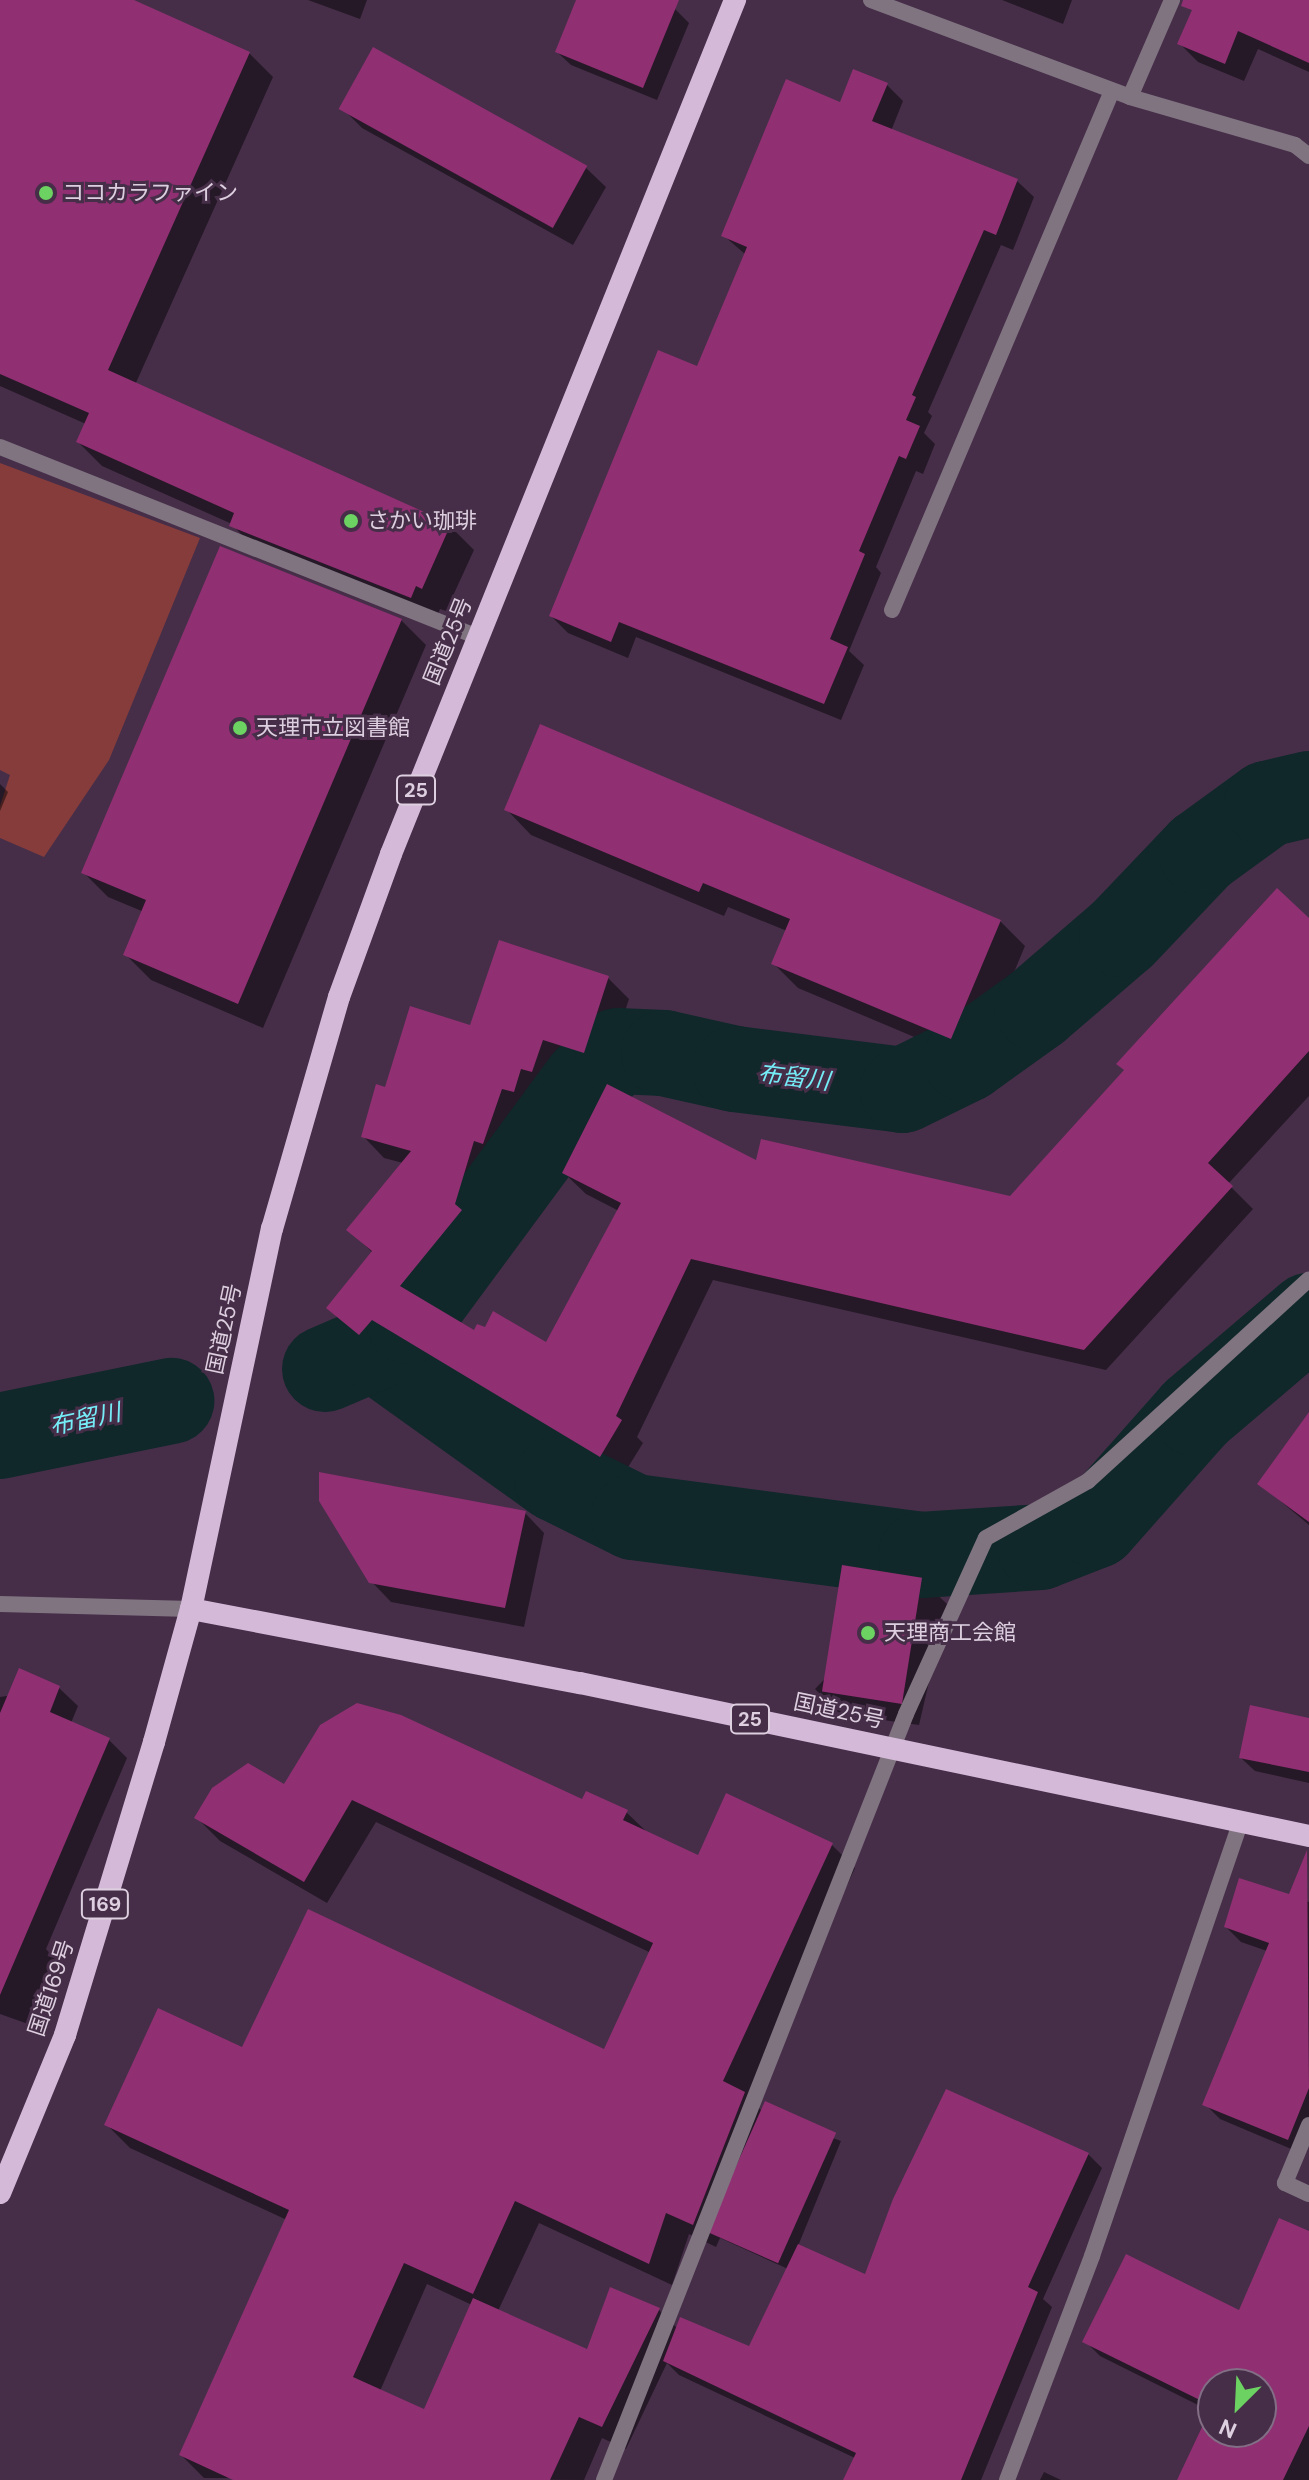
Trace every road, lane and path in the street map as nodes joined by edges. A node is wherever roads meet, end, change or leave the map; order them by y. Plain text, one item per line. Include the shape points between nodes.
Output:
1 (735, 0) edge
2 (871, 0) edge
3 (1172, 0) edge
4 (1112, 91) junction
5 (1130, 97) junction
6 (1309, 156) edge
7 (0, 447) edge
8 (892, 610) dead end
9 (478, 637) junction
10 (1309, 1279) edge
11 (0, 1604) edge
12 (191, 1609) junction
13 (892, 1749) junction
14 (1241, 1822) junction
15 (1309, 1836) edge
16 (1309, 2125) edge
17 (0, 2193) edge
18 (1309, 2194) edge
19 (604, 2480) edge
20 (1007, 2480) edge

1 - 9 highway, 国道25号 / 25
2 - 4 street
3 - 5 street
4 - 5 street
4 - 8 street
5 - 6 street via 1295,145
7 - 9 street
9 - 12 highway, 国道25号 / 25 via 391,854 304,1116 272,1229
10 - 13 street via 1088,1481 986,1538
11 - 12 street
12 - 13 highway, 国道25号 / 25
12 - 17 highway, 国道169号 / 169 via 65,2035
13 - 14 highway, 国道25号 / 25
13 - 19 street
14 - 15 highway, 国道25号 / 25
14 - 20 street via 1092,2256
16 - 18 street via 1285,2183

